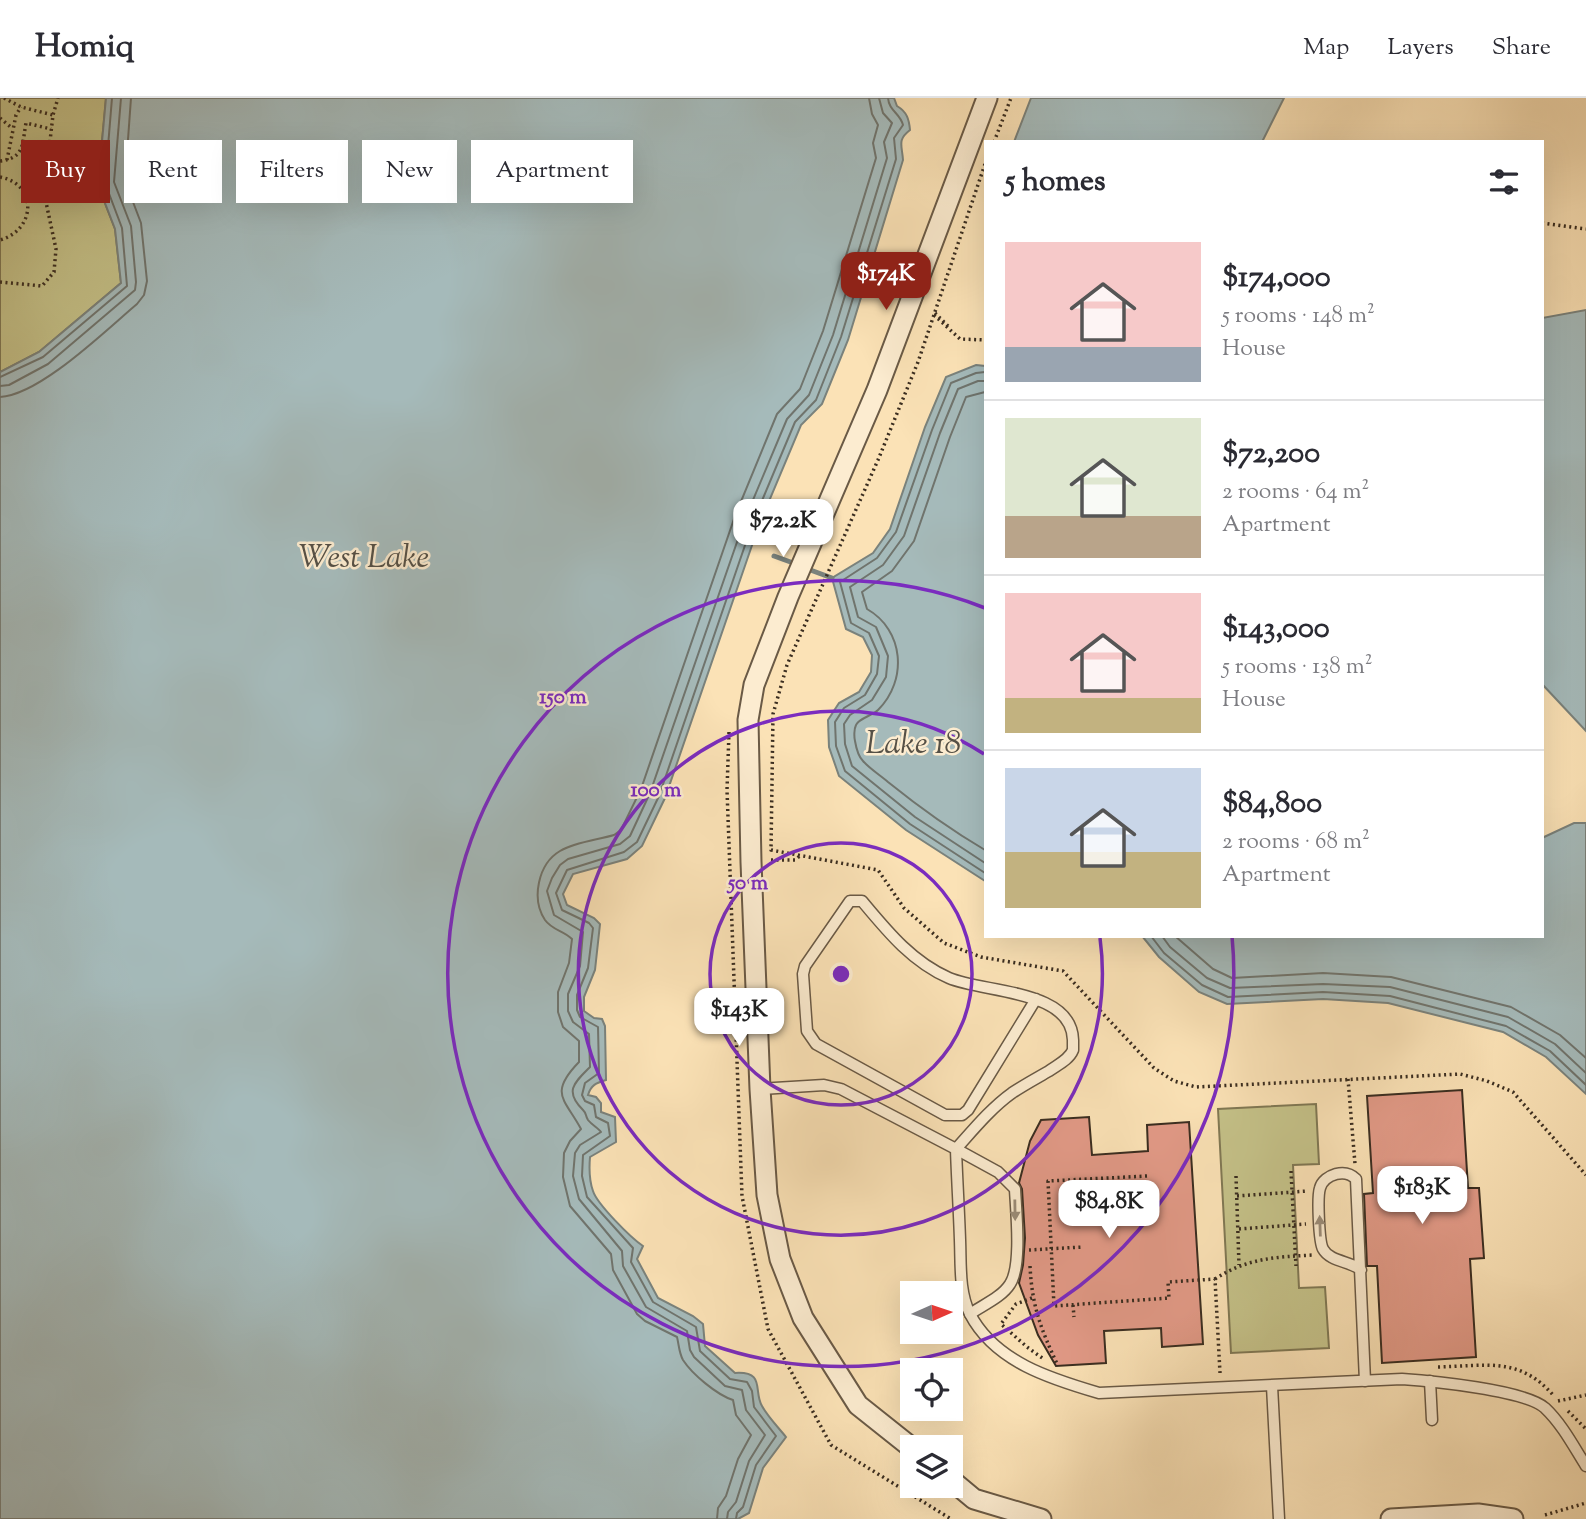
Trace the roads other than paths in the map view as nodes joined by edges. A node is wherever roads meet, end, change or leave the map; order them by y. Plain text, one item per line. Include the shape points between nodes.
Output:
1 (987, 98) edge
2 (1036, 999) junction
3 (760, 1089) junction
4 (956, 1149) junction
5 (1361, 1270) junction
6 (970, 1314) junction
7 (1364, 1381) junction
8 (1430, 1381) junction
9 (1272, 1386) junction
10 (1432, 1420) dead end
11 (900, 1438) edge
12 (1586, 1466) edge
13 (963, 1490) edge
14 (1041, 1519) edge
15 (1279, 1519) edge
16 (1391, 1519) edge
17 (1513, 1519) edge

1 - 3 street via 877,390 754,685 748,720
2 - 2 lane via 949,978 902,948 862,901 856,900 850,901 803,974 807,1031 816,1044 945,1115 962,1115 968,1110
2 - 4 lane via 1066,1016 1073,1032 1073,1049 1064,1061 1010,1094
3 - 4 lane via 841,1089
3 - 11 street via 767,1195 780,1259 803,1318 858,1405
4 - 6 lane via 962,1289
4 -> 6 lane via 998,1172 1015,1189 1013,1280
5 -> 5 lane via 1327,1254 1321,1245 1319,1190 1335,1174 1356,1178
5 - 7 lane
6 - 9 lane via 987,1339 1021,1364 1099,1393
7 - 8 lane
7 - 9 lane
8 - 10 lane
8 - 12 lane via 1527,1398 1544,1407
9 - 15 lane
13 - 14 street via 974,1499
16 - 17 street via 1478,1514

